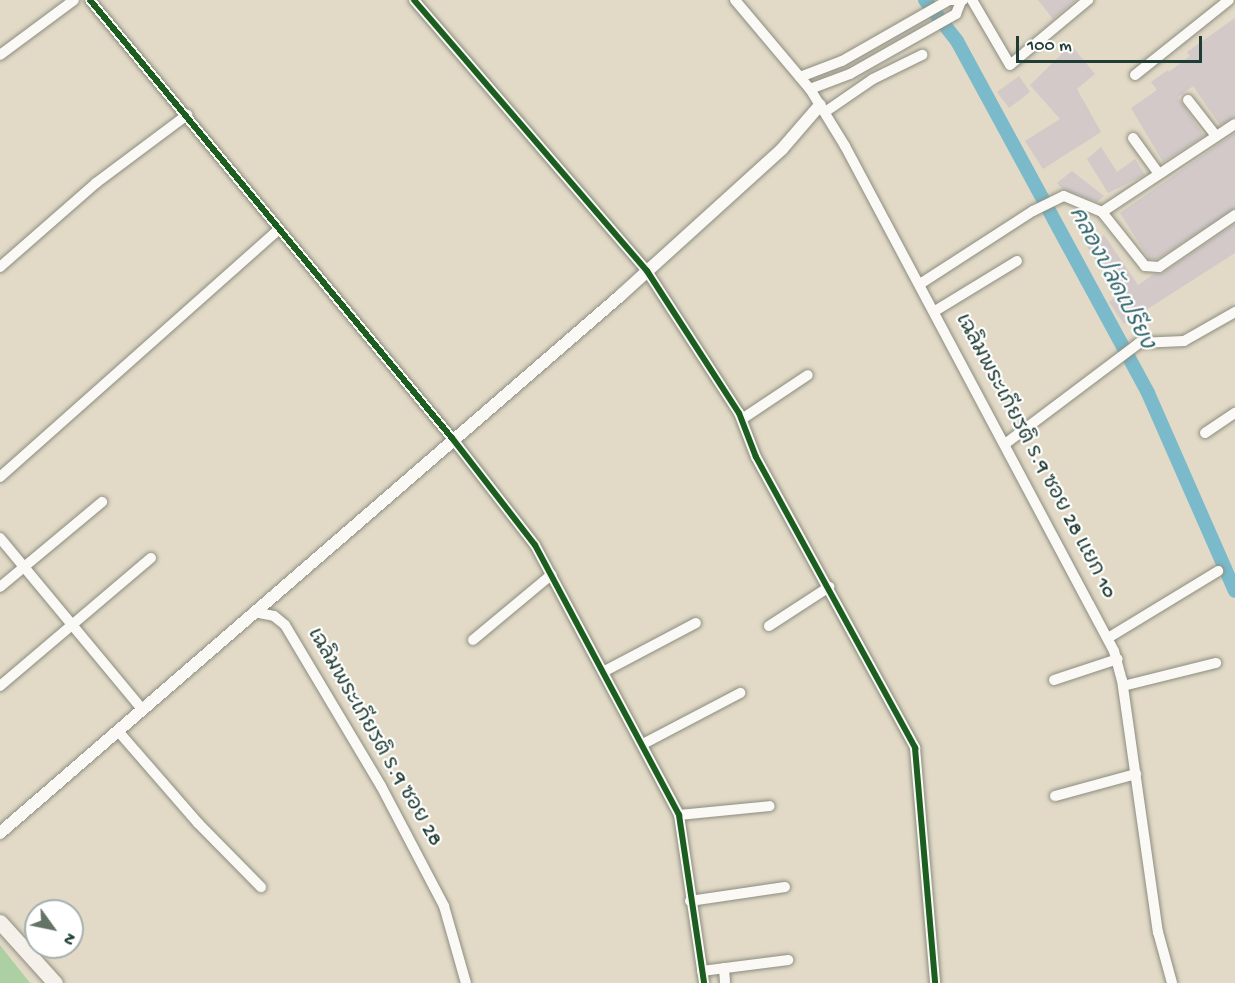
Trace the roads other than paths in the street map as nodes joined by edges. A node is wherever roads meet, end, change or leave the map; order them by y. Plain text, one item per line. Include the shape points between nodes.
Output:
1 (74, 0) edge
2 (90, 0) edge
3 (414, 0) edge
4 (735, 0) edge
5 (949, 0) edge
6 (962, 0) edge
7 (972, 0) edge
8 (1088, 0) edge
9 (1229, 0) edge
10 (882, 38) junction
11 (891, 50) junction
12 (0, 55) edge
13 (921, 55) dead end
14 (842, 61) junction
15 (850, 74) junction
16 (1135, 75) dead end
17 (800, 77) junction
18 (810, 89) junction
19 (1188, 100) dead end
20 (823, 109) junction
21 (187, 115) junction
22 (1234, 125) edge
23 (1216, 136) junction
24 (1133, 138) dead end
25 (1159, 174) junction
26 (1102, 212) junction
27 (1235, 215) edge
28 (277, 231) junction
29 (1017, 261) dead end
30 (0, 267) edge
31 (647, 271) junction
32 (920, 284) junction
33 (934, 310) junction
34 (1235, 312) edge
35 (808, 375) dead end
36 (1235, 413) edge
37 (742, 419) junction
38 (1205, 433) dead end
39 (452, 438) junction
40 (1005, 444) junction
41 (0, 477) edge
42 (102, 502) dead end
43 (0, 538) edge
44 (151, 558) dead end
45 (23, 566) junction
46 (1218, 571) dead end
47 (551, 575) junction
48 (0, 587) edge
49 (829, 587) junction
50 (254, 612) junction
51 (696, 623) dead end
52 (71, 624) junction
53 (769, 626) dead end
54 (1108, 638) junction
55 (473, 640) dead end
56 (1118, 659) junction
57 (1216, 663) dead end
58 (603, 672) junction
59 (1054, 680) dead end
60 (0, 686) edge
61 (1123, 686) junction
62 (740, 693) dead end
63 (141, 708) junction
64 (118, 731) junction
65 (643, 744) junction
66 (1136, 774) junction
67 (1055, 796) dead end
68 (770, 806) dead end
69 (679, 815) junction
70 (0, 833) edge
71 (261, 887) dead end
72 (785, 887) dead end
73 (690, 901) junction
74 (0, 922) edge
75 (788, 960) dead end
76 (724, 968) junction
77 (702, 971) junction
78 (55, 983) edge
79 (466, 983) edge
80 (704, 983) edge
81 (725, 983) edge
82 (935, 983) edge
83 (1172, 983) edge

1 - 12 street
2 - 21 street
3 - 31 street
4 - 17 street, เฉลิมพระเกียรติ ร.9 ซอย 28 แยก 10
5 - 6 street
5 - 10 street
6 - 11 street via 956,14
7 - 8 street via 1010,65
9 - 16 street
10 - 11 street
10 - 14 street
11 - 15 street
13 - 20 street
14 - 15 street
14 - 17 street
15 - 18 street
17 - 18 street, เฉลิมพระเกียรติ ร.9 ซอย 28 แยก 10
18 - 20 street, เฉลิมพระเกียรติ ร.9 ซอย 28 แยก 10
19 - 23 street
20 - 31 street
20 - 32 street, เฉลิมพระเกียรติ ร.9 ซอย 28 แยก 10
21 - 28 street
21 - 30 street via 96,183
22 - 23 street
23 - 25 street
24 - 25 street
25 - 26 street
26 - 27 street via 1135,257 1145,266 1159,267
26 - 32 street via 1064,195
28 - 39 street
28 - 41 street
29 - 33 street
31 - 37 street
31 - 39 street
32 - 33 street, เฉลิมพระเกียรติ ร.9 ซอย 28 แยก 10
33 - 40 street, เฉลิมพระเกียรติ ร.9 ซอย 28 แยก 10
34 - 40 street via 1184,341 1139,343
35 - 37 street
36 - 38 street
37 - 49 street via 756,457
39 - 47 street via 518,519
39 - 50 street
40 - 54 street, เฉลิมพระเกียรติ ร.9 ซอย 28 แยก 10
42 - 45 street
43 - 45 street
44 - 52 street
45 - 48 street
45 - 52 street
46 - 54 street
47 - 55 street
47 - 58 street
49 - 53 street
49 - 82 street via 915,748
50 - 63 street
50 - 79 street, เฉลิมพระเกียรติ ร.9 ซอย 28 via 274,616 285,625 370,767 444,906
51 - 58 street
52 - 60 street
52 - 63 street
54 - 56 street, เฉลิมพระเกียรติ ร.9 ซอย 28 แยก 10
56 - 59 street
56 - 61 street, เฉลิมพระเกียรติ ร.9 ซอย 28 แยก 10
57 - 61 street
58 - 65 street
61 - 66 street, เฉลิมพระเกียรติ ร.9 ซอย 28 แยก 10
62 - 65 street
63 - 64 street
64 - 70 street
64 - 71 street via 198,823
65 - 69 street
66 - 67 street
66 - 83 street, เฉลิมพระเกียรติ ร.9 ซอย 28 แยก 10 via 1158,932
68 - 69 street
69 - 73 street
72 - 73 street
73 - 77 street
74 - 78 main road
75 - 76 street
76 - 77 street
76 - 81 street
77 - 80 street

